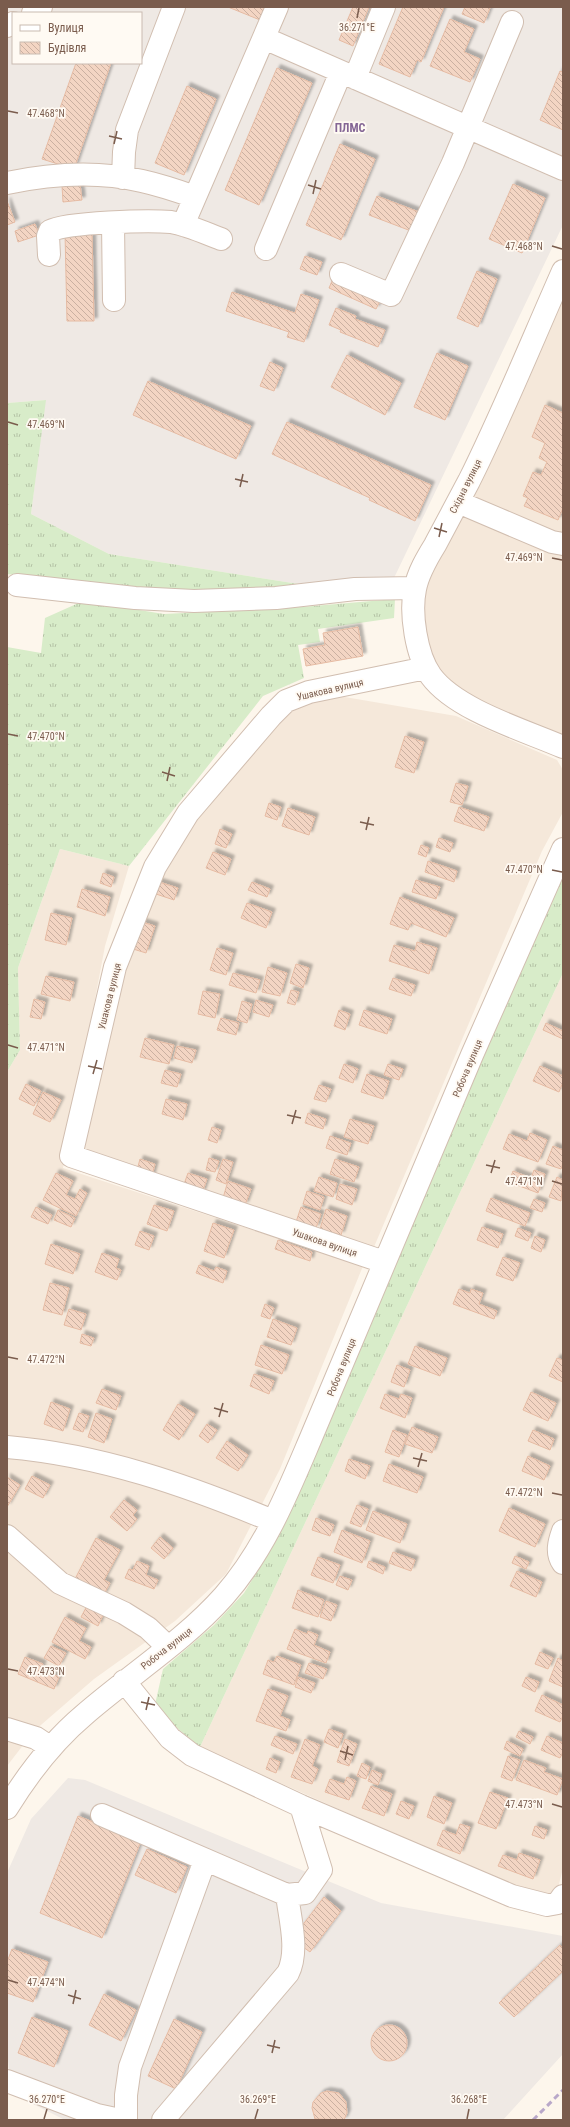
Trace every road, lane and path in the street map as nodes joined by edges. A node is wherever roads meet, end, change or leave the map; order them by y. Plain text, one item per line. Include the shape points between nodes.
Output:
1 (174, 7) edge
2 (277, 7) edge
3 (384, 7) edge
4 (512, 22) dead end
5 (264, 38) junction
6 (348, 75) junction
7 (468, 127) junction
8 (563, 169) edge
9 (123, 178) junction
10 (7, 183) edge
11 (195, 197) junction
12 (113, 223) junction
13 (183, 225) junction
14 (221, 239) dead end
15 (266, 249) dead end
16 (49, 255) dead end
17 (563, 271) edge
18 (342, 274) dead end
19 (114, 300) dead end
20 (458, 502) junction
21 (563, 544) edge
22 (17, 585) dead end
23 (415, 588) junction
24 (426, 668) junction
25 (563, 747) edge
26 (563, 849) edge
27 (384, 1262) junction
28 (7, 1447) edge
29 (273, 1521) junction
30 (563, 1531) edge
31 (7, 1536) edge
32 (563, 1563) edge
33 (168, 1647) junction
34 (124, 1681) junction
35 (7, 1729) edge
36 (51, 1748) junction
37 (301, 1806) junction
38 (7, 1808) edge
39 (102, 1815) dead end
40 (205, 1860) junction
41 (287, 1895) junction
42 (563, 1896) edge
43 (7, 2081) edge
44 (120, 2120) edge
45 (126, 2120) edge
46 (163, 2120) edge

1 - 9 street via 127,130
2 - 5 street
3 - 6 street
4 - 7 street
5 - 6 street
5 - 11 street
6 - 7 street
6 - 15 street
7 - 8 street
7 - 18 street via 391,295
9 - 10 street via 72,176
9 - 11 street via 143,181
11 - 13 street
12 - 13 street via 160,222
12 - 16 street via 56,228 50,231 48,236
12 - 19 street
13 - 14 street
17 - 20 street, Східна вулиця via 478,463
20 - 21 street via 552,542
20 - 23 street, Східна вулиця via 427,559
22 - 23 street via 135,598 194,601 292,597 374,587
23 - 24 street, Східна вулиця via 415,630
24 - 25 street, Східна вулиця via 438,683 462,702
24 - 27 street, Ушакова вулиця via 309,692 286,701 188,813 155,867 115,967 72,1156
26 - 27 street, Робоча вулиця
27 - 29 street, Робоча вулиця via 310,1440
28 - 29 street via 70,1454 107,1462 208,1494
29 - 33 street, Робоча вулиця via 251,1560 225,1595
30 - 32 street via 558,1550
31 - 33 street via 60,1583 124,1613 148,1628
33 - 34 street, Робоча вулиця
34 - 36 street, Робоча вулиця via 82,1716
34 - 37 street via 164,1733 192,1755
35 - 36 street via 36,1738
36 - 38 street, Робоча вулиця
37 - 41 street via 321,1870 305,1893
37 - 42 street via 512,1896 547,1905 558,1903
39 - 40 street
40 - 41 street
40 - 45 street via 130,2067
41 - 46 street via 293,1952 293,1963 288,1973
43 - 44 street via 97,2115

